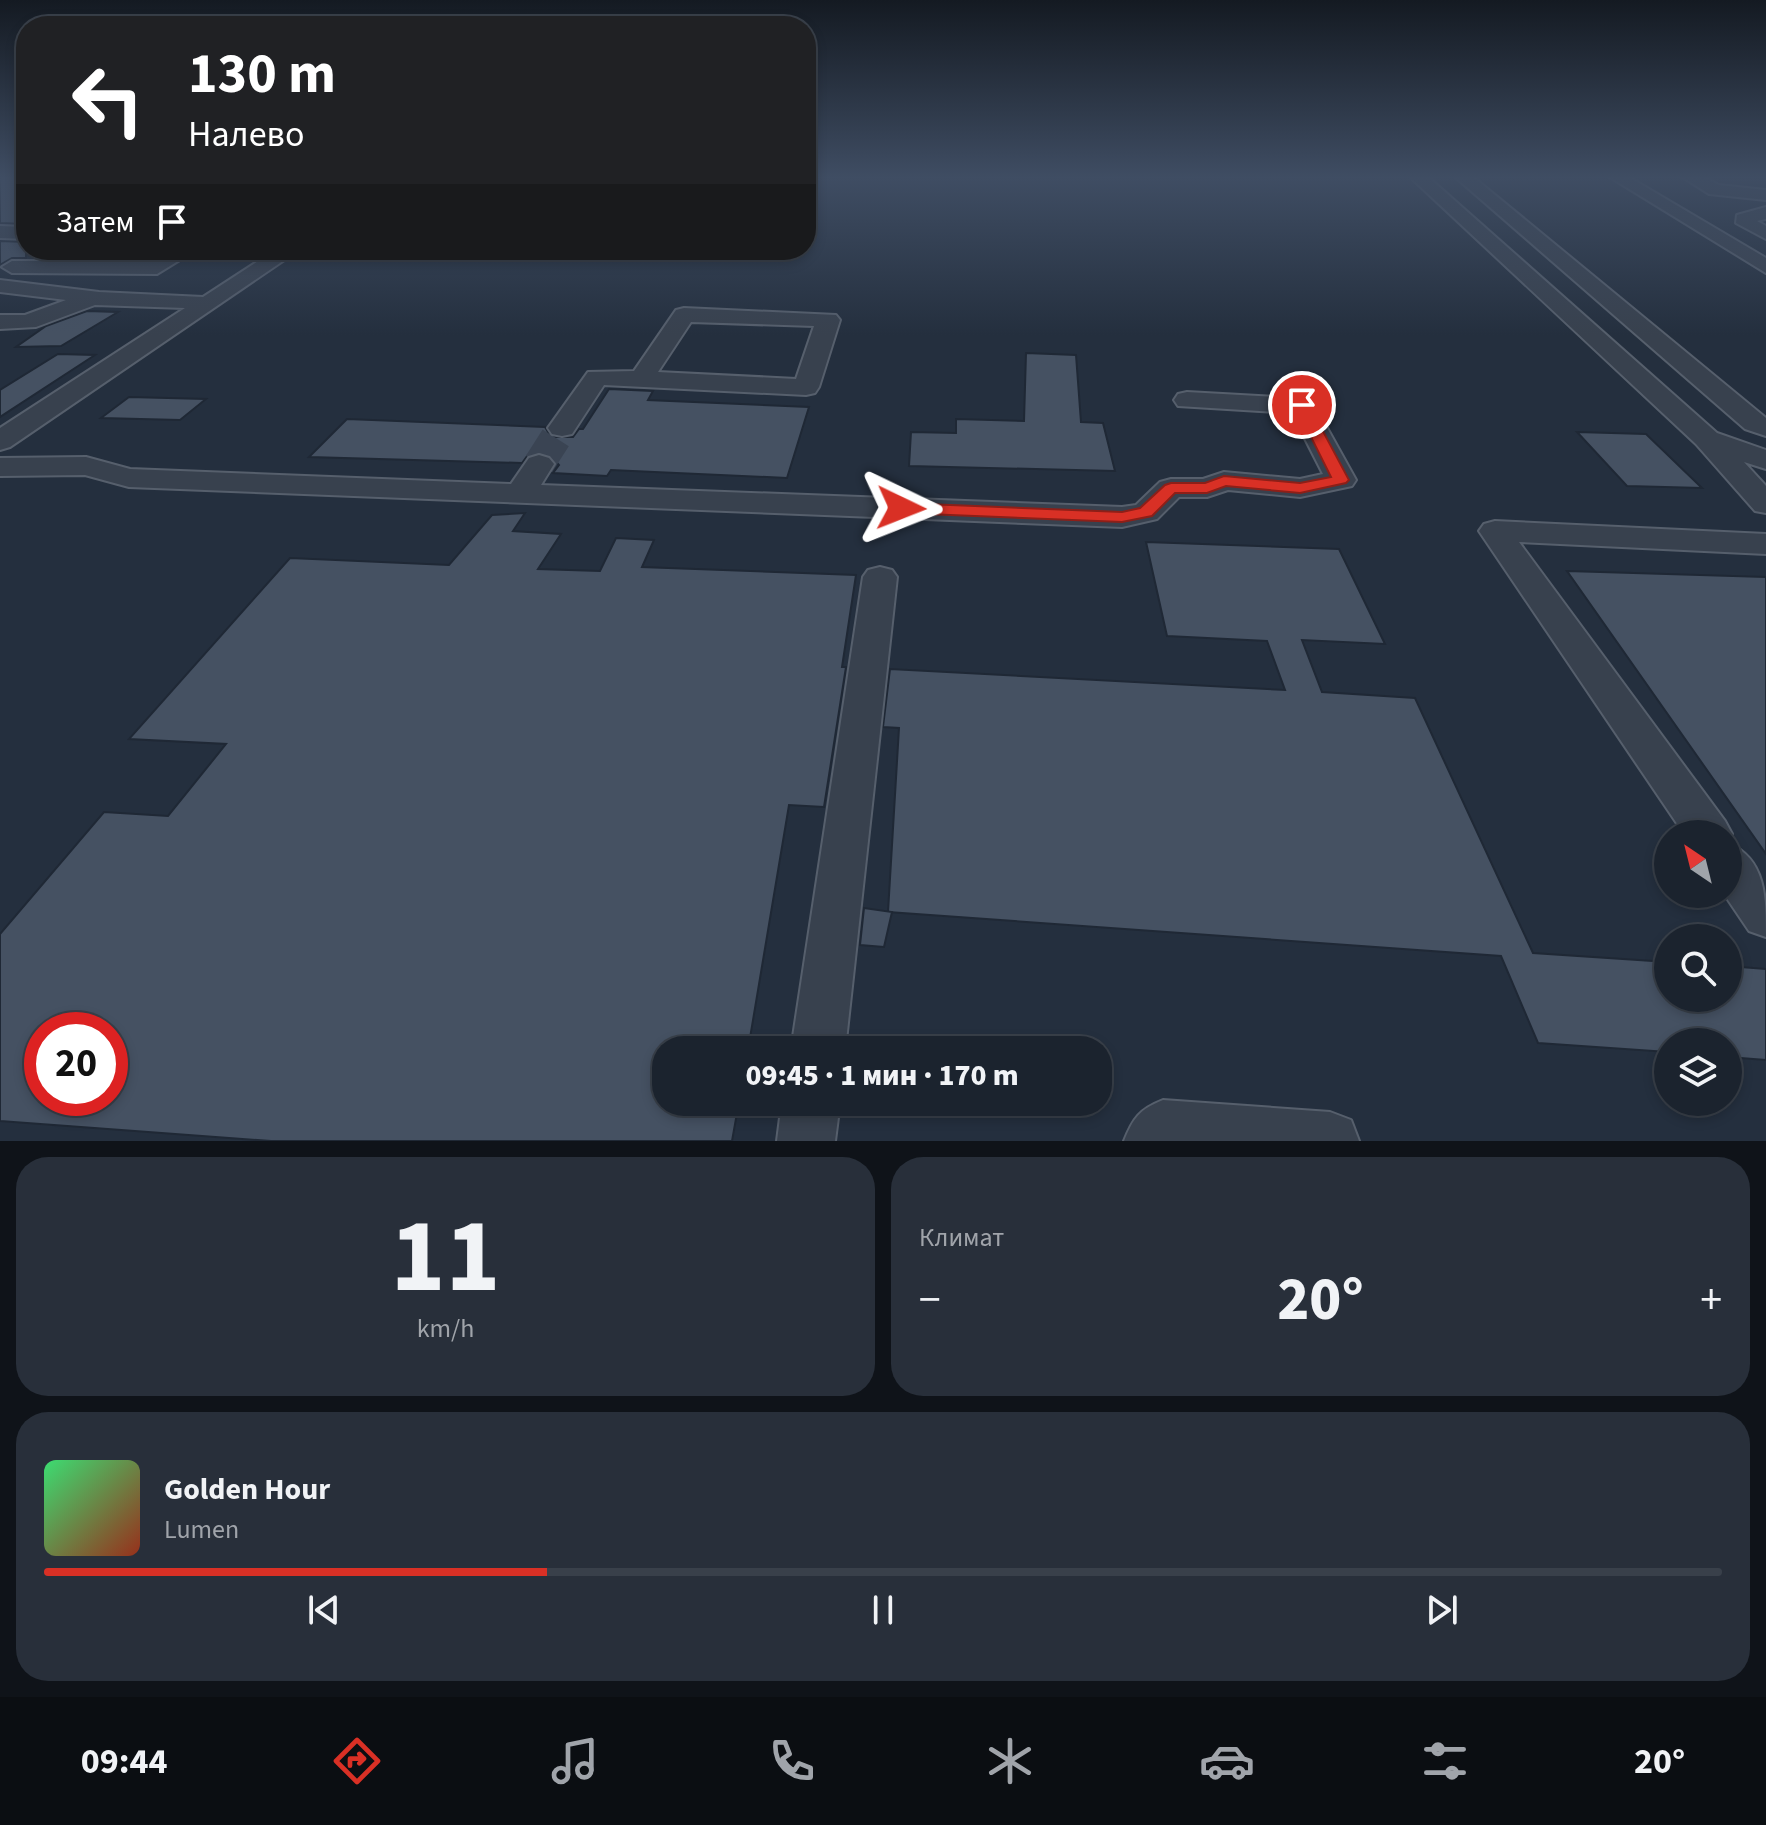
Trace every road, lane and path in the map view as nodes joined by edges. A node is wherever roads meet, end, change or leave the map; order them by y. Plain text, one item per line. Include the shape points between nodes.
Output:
1 (1476, 229) edge
2 (1527, 229) edge
3 (1704, 229) edge
4 (47, 260) edge
5 (120, 260) edge
6 (170, 260) edge
7 (273, 260) edge
8 (0, 266) edge
9 (33, 267) junction
10 (107, 267) junction
11 (1766, 267) edge
12 (0, 286) edge
13 (95, 298) junction
14 (205, 304) junction
15 (0, 322) edge
16 (641, 379) junction
17 (1187, 400) dead end
18 (562, 428) tunnel mouth
19 (1766, 428) edge
20 (1706, 438) junction
21 (0, 441) edge
22 (1766, 460) edge
23 (539, 464) tunnel mouth
24 (0, 467) edge
25 (521, 492) junction
26 (1766, 504) edge
27 (1766, 544) edge
28 (880, 577) dead end
29 (1699, 820) edge
30 (1742, 882) edge
31 (1766, 916) edge
32 (820, 1036) edge
33 (809, 1116) edge
34 (806, 1141) edge
35 (1153, 1141) edge
36 (1330, 1141) edge

1 - 20 street
2 - 19 street
3 - 11 street
4 - 9 street
5 - 10 street
6 - 10 street via 157,268
7 - 14 street
8 - 9 street
9 - 10 street
12 - 13 street
13 - 14 street
13 - 15 street via 28,322
14 - 21 street
16 - 16 street via 806,387 828,320 684,315
16 - 18 street via 597,377
17 - 25 street via 1302,405 1341,480 1300,488 1224,481 1207,488 1171,488 1146,512 1122,517
20 - 22 street
20 - 26 street
23 - 25 street
24 - 25 street via 86,466 129,478
27 - 29 street via 1495,531
28 - 32 street
30 - 31 street
33 - 34 street
35 - 36 street via 1163,1129

